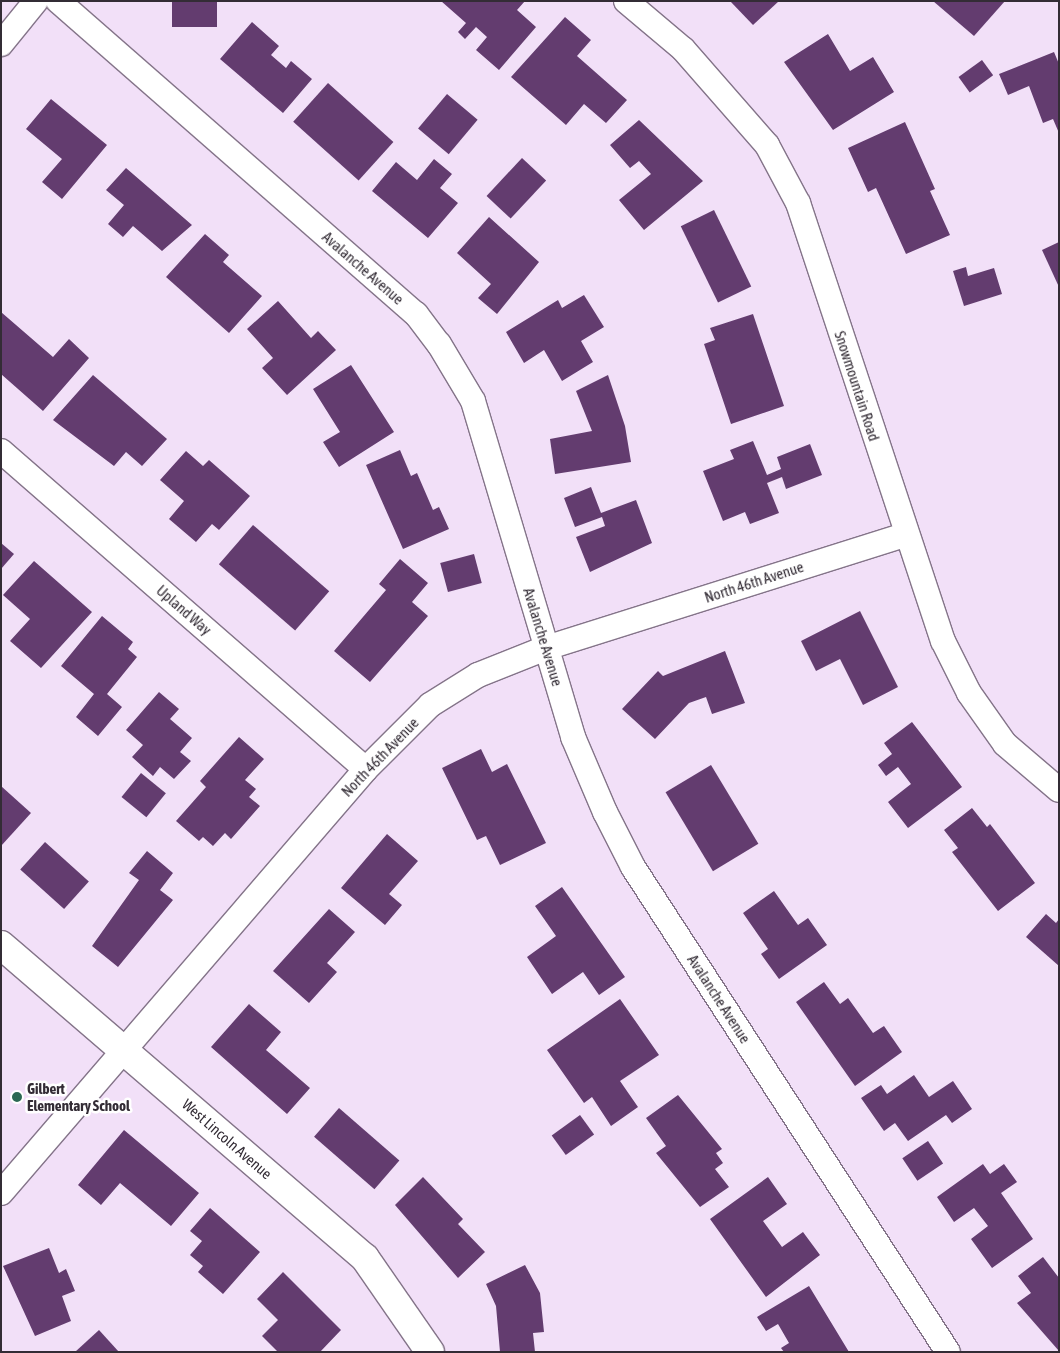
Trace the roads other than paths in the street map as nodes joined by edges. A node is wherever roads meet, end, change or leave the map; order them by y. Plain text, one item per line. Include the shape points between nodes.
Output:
1 (36, 1) edge
2 (58, 1) edge
3 (626, 1) edge
4 (1, 44) edge
5 (1, 451) edge
6 (905, 535) junction
7 (546, 648) junction
8 (366, 769) junction
9 (1059, 790) edge
10 (1, 945) edge
11 (122, 1048) junction
12 (1, 1193) edge
13 (430, 1352) edge
14 (948, 1352) edge

1 - 4 street
2 - 7 street, Avalanche Avenue via 416,314 439,344 473,401
3 - 6 street, Snowmountain Road via 683,49 742,115 767,145 798,203
5 - 8 street, Upland Way
6 - 7 street, North 46th Avenue
6 - 9 street, Snowmountain Road via 943,641 969,693 1006,744
7 - 8 street, North 46th Avenue via 478,674 430,705
7 - 14 street, Avalanche Avenue via 573,737 633,867
8 - 11 street, North 46th Avenue
10 - 11 street, West Lincoln Avenue
11 - 12 street, North 46th Avenue
11 - 13 street, West Lincoln Avenue via 365,1258

